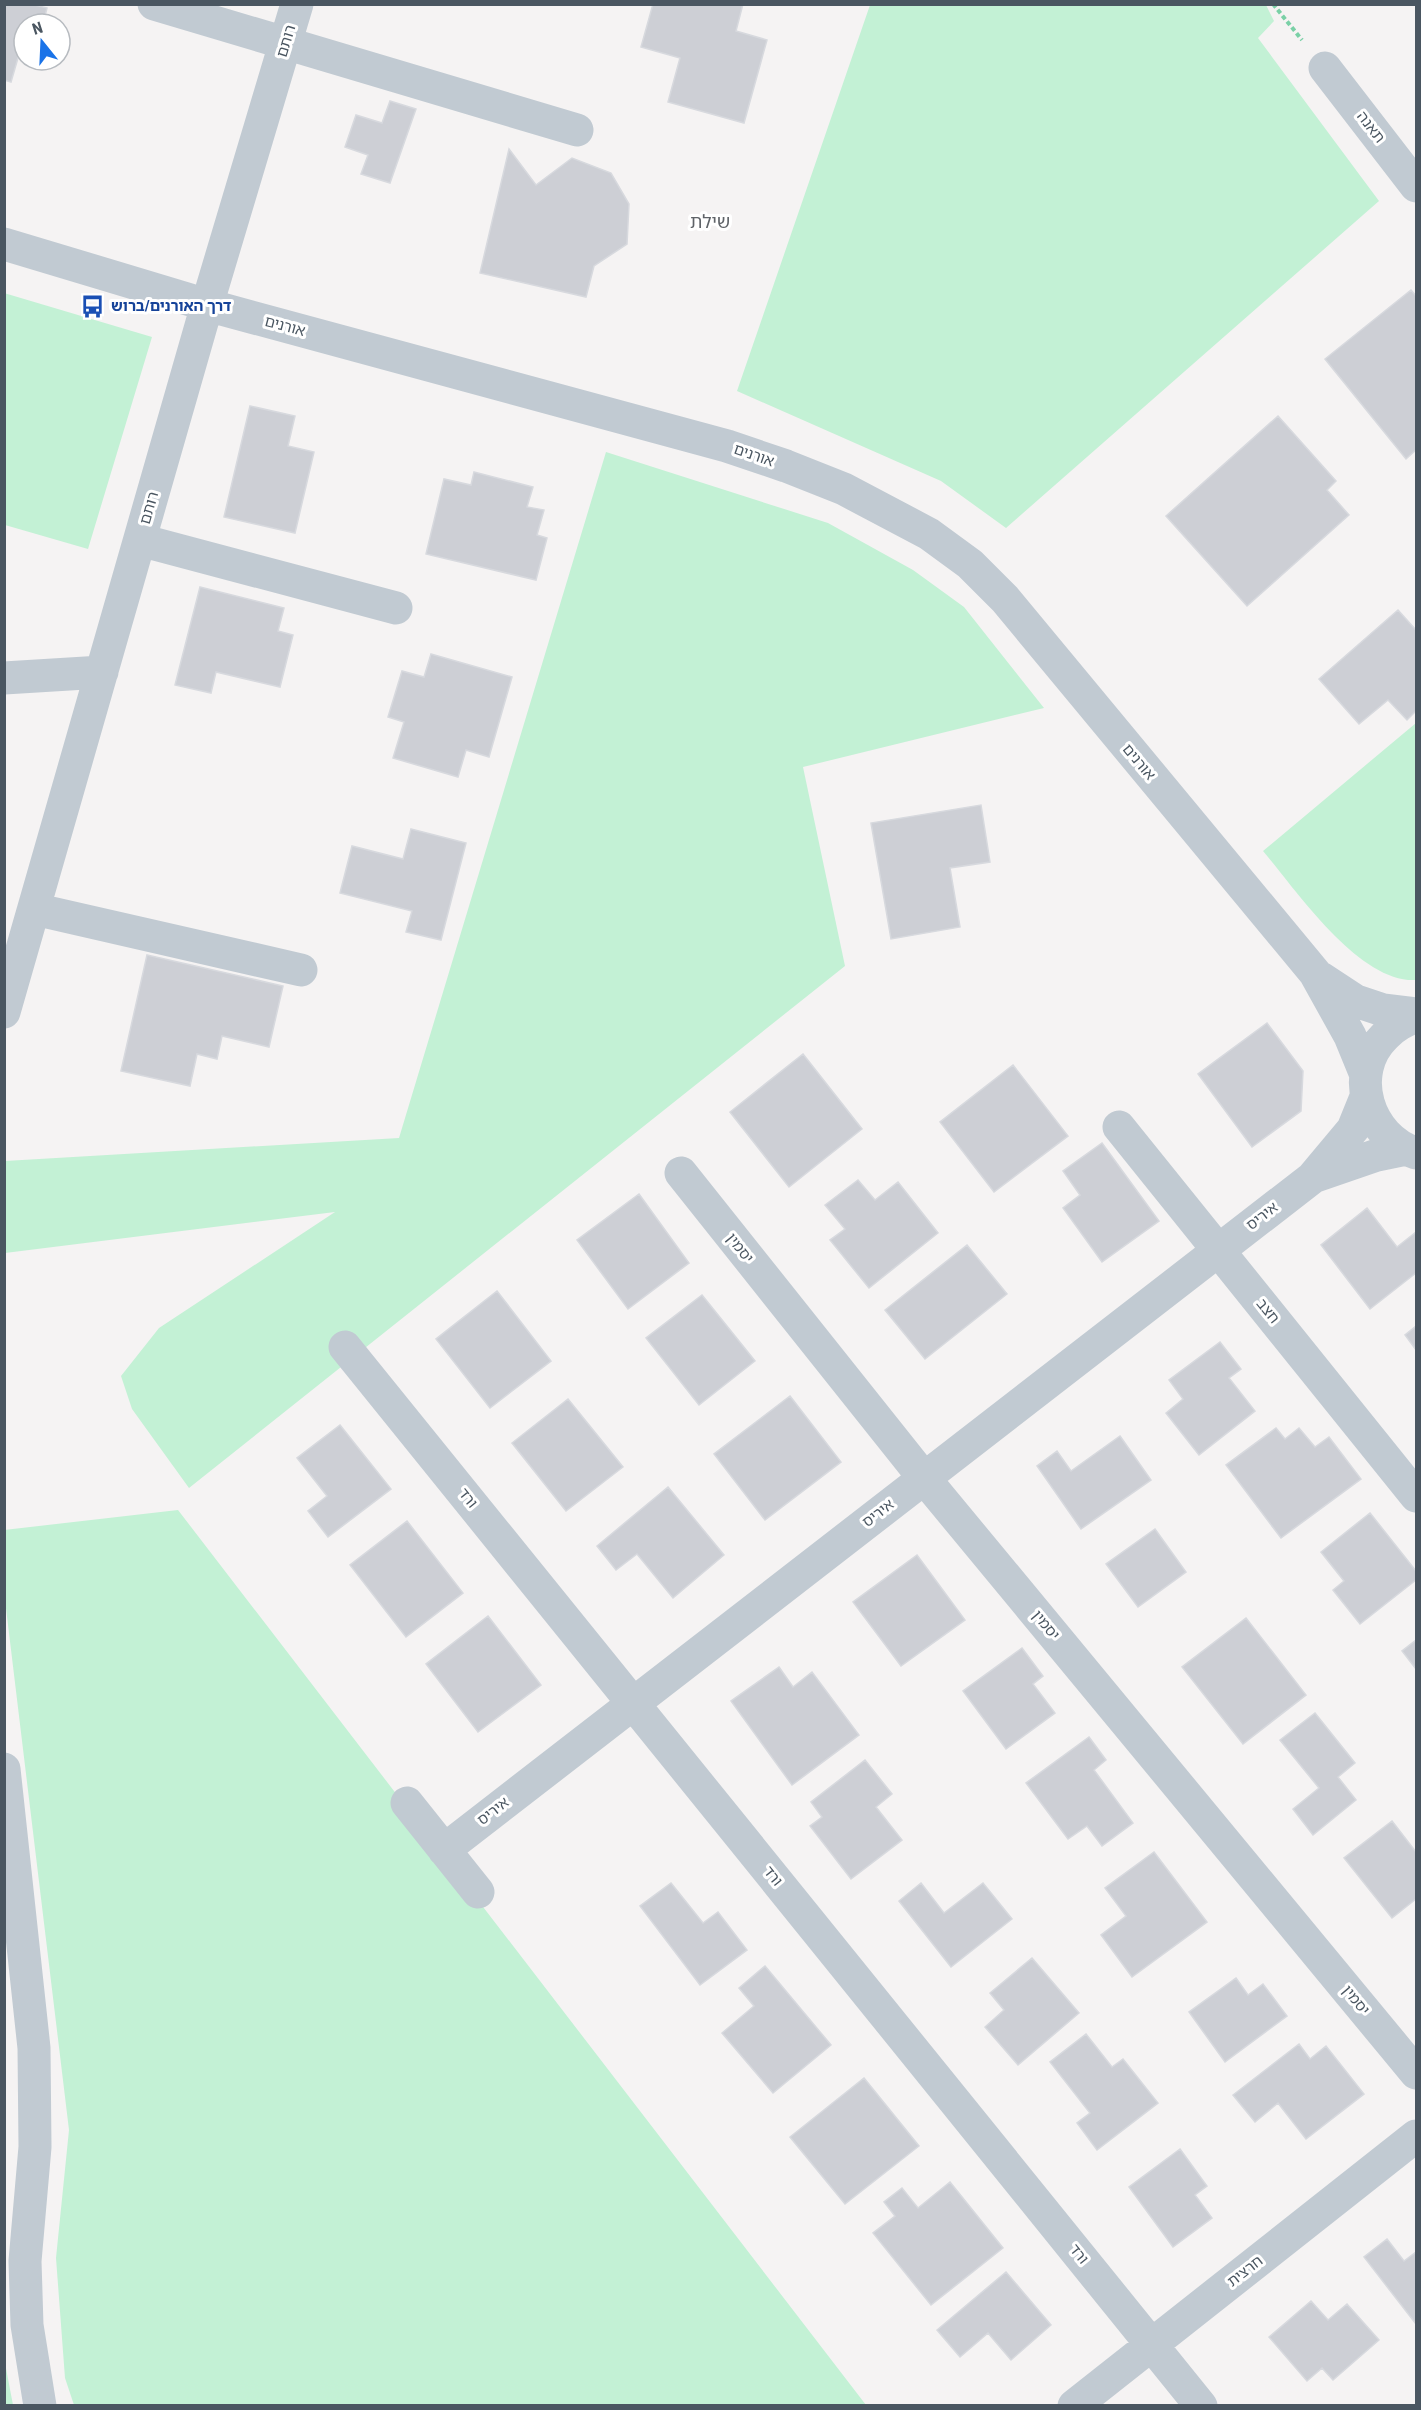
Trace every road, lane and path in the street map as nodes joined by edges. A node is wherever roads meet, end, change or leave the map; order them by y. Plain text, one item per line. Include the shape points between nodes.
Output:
1 (154, 4) edge
2 (297, 4) edge
3 (285, 44) junction
4 (1326, 68) dead end
5 (577, 130) dead end
6 (1416, 186) edge
7 (4, 244) edge
8 (207, 305) junction
9 (140, 540) junction
10 (396, 608) dead end
11 (102, 672) junction
12 (4, 678) edge
13 (34, 909) junction
14 (301, 970) dead end
15 (1315, 973) junction
16 (4, 1012) edge
17 (1416, 1015) edge
18 (1366, 1086) junction
19 (1119, 1127) dead end
20 (1411, 1151) edge
21 (681, 1173) dead end
22 (1312, 1178) junction
23 (1218, 1250) junction
24 (345, 1347) dead end
25 (924, 1478) junction
26 (1416, 1496) edge
27 (633, 1703) junction
28 (4, 1769) edge
29 (407, 1803) dead end
30 (444, 1850) junction
31 (478, 1892) dead end
32 (1416, 2073) edge
33 (1416, 2136) edge
34 (1152, 2344) junction
35 (40, 2406) edge
36 (1074, 2406) edge
37 (1201, 2406) edge

1 - 3 street
2 - 3 street, רותם
3 - 5 street
3 - 8 street, רותם
4 - 6 street, תאנה
7 - 8 street, אורנים
8 - 9 street, רותם
8 - 15 street, אורנים via 727,446 844,489 929,534 970,564 1005,599
9 - 10 street
9 - 11 street, רותם
11 - 12 street
11 - 13 street, רותם
13 - 14 street
13 - 16 street, רותם
15 - 17 street, אורנים via 1356,1001
15 - 18 street, אורנים via 1350,1036
17 - 18 street, איריס via 1384,1036 1372,1055
18 - 20 street, אורנים via 1373,1117 1385,1135
18 - 22 street, איריס via 1353,1129
19 - 23 street, חצב
20 - 22 street, איריס via 1377,1155
21 - 25 street, יסמין
22 - 23 street, איריס
23 - 25 street, איריס
23 - 26 street, חצב
24 - 27 street, ורד
25 - 27 street, איריס
25 - 32 street, יסמין
27 - 30 street, איריס
27 - 34 street, ורד
28 - 35 street via 34,2048 36,2147 26,2271 27,2325
29 - 30 street
30 - 31 street
33 - 34 street, חרצית
34 - 36 street, חרצית
34 - 37 street, ורד

